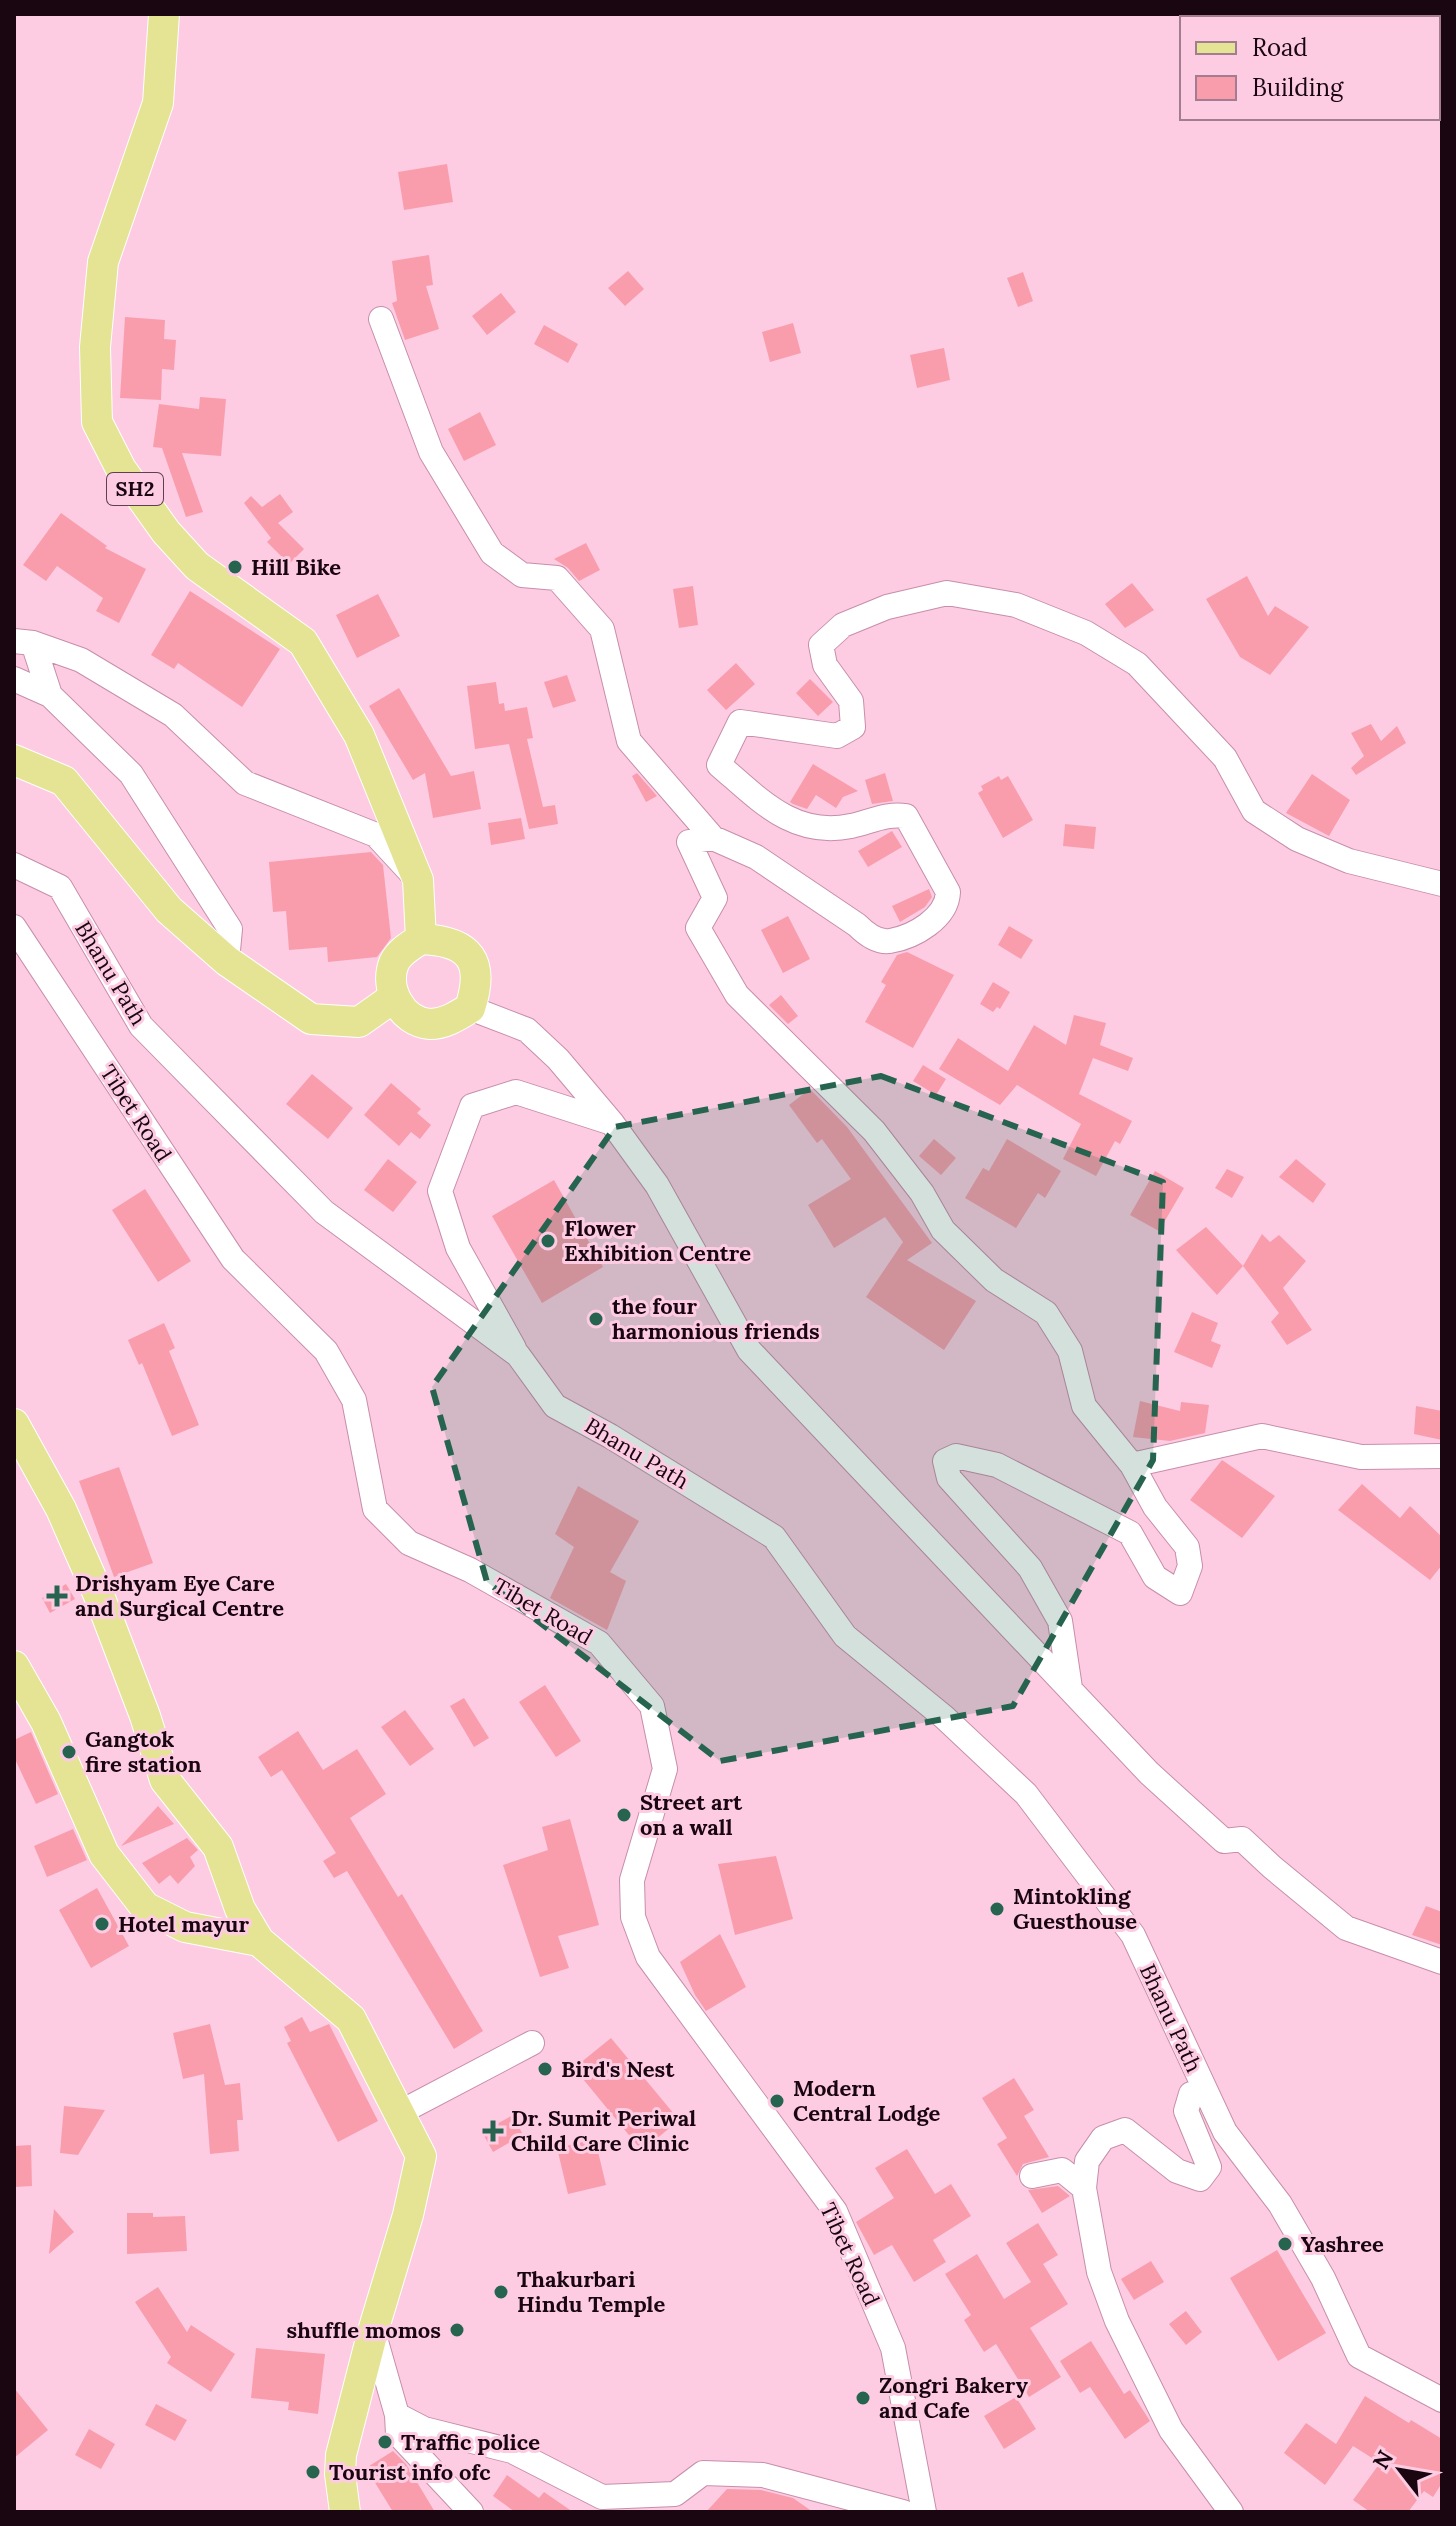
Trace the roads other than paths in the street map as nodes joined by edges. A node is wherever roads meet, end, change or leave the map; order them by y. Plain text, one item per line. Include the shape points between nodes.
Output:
1 (164, 14) edge
2 (381, 319) dead end
3 (23, 642) edge
4 (14, 679) edge
5 (50, 695) junction
6 (14, 760) edge
7 (713, 838) junction
8 (14, 865) edge
9 (418, 880) junction
10 (1442, 884) edge
11 (14, 927) edge
12 (421, 939) junction
13 (227, 961) junction
14 (393, 998) junction
15 (470, 1008) junction
16 (612, 1123) junction
17 (518, 1355) junction
18 (14, 1424) edge
19 (1442, 1456) edge
20 (1132, 1465) junction
21 (14, 1666) edge
22 (1070, 1688) junction
23 (259, 1941) junction
24 (1442, 1962) edge
25 (532, 2043) dead end
26 (1205, 2090) junction
27 (401, 2112) junction
28 (1032, 2176) dead end
29 (1084, 2188) junction
30 (373, 2331) junction
31 (1442, 2400) edge
32 (397, 2415) junction
33 (345, 2512) edge
34 (471, 2512) edge
35 (903, 2512) edge
36 (924, 2512) edge
37 (1231, 2512) edge

1 - 9 main road, SH2 via 158,103 103,262 95,347 97,422 121,469 197,566 303,642 359,735
2 - 7 street via 431,452 492,553 522,575 557,578 602,629 629,741
3 - 5 street
3 - 9 street via 81,660 173,715 245,783 376,835
4 - 5 street
5 - 13 street via 131,774 230,929
6 - 13 main road via 64,781 169,910
7 - 10 street via 756,857 868,936 887,942 932,923 948,903 948,892 906,816 893,814 849,827 812,827 777,814 719,765 740,722 837,736 853,727 851,701 825,665 821,645 843,625 887,607 947,593 1016,605 1086,633 1137,664 1225,758 1254,811 1297,839 1349,861
7 - 20 street via 689,842 715,898 698,928 737,995 874,1131 943,1230 994,1280 1046,1313 1070,1351 1084,1406
8 - 17 street, Bhanu Path via 60,887 141,1026 324,1212
9 - 12 main road, SH2
11 - 36 street, Tibet Road via 233,1259 326,1351 354,1400 375,1509 409,1543 470,1570 599,1643 652,1706 665,1769 632,1880 633,1917 648,1957 835,2211 893,2348
12 - 14 main road via 394,962
12 - 15 main road via 456,945 470,957 478,973
13 - 14 main road via 311,1019 359,1022
14 - 15 main road via 406,1013 428,1024
15 - 16 street via 527,1030
16 - 17 street via 516,1092 472,1106 440,1191 458,1248
16 - 22 street via 657,1185 749,1350
17 - 26 street, Bhanu Path via 555,1406 774,1537 845,1636 944,1717 1026,1794 1133,1935
18 - 23 main road via 61,1509 94,1585 165,1780 218,1847 240,1909
19 - 20 street via 1361,1457 1262,1436
20 - 22 street via 1155,1507 1187,1547 1190,1566 1180,1593 1155,1577 1130,1533 997,1465 956,1456 945,1461 949,1478 1030,1568 1060,1621
21 - 23 main road via 46,1722 104,1854 145,1907 185,1927
22 - 24 street via 1149,1773 1224,1841 1242,1839 1346,1928
23 - 27 main road via 351,2019
25 - 27 street
26 - 29 street via 1191,2094 1186,2111 1209,2167 1200,2179 1177,2171 1125,2130 1103,2138 1087,2161
26 - 31 street, Bhanu Path via 1225,2132 1295,2228 1359,2356
27 - 30 main road via 421,2156
28 - 29 street via 1062,2170
29 - 37 street via 1099,2272 1117,2321 1171,2430
30 - 32 street
30 - 33 main road via 341,2455
32 - 34 street via 398,2434
32 - 35 street via 424,2429 512,2451 602,2497 675,2494 703,2473 763,2475

